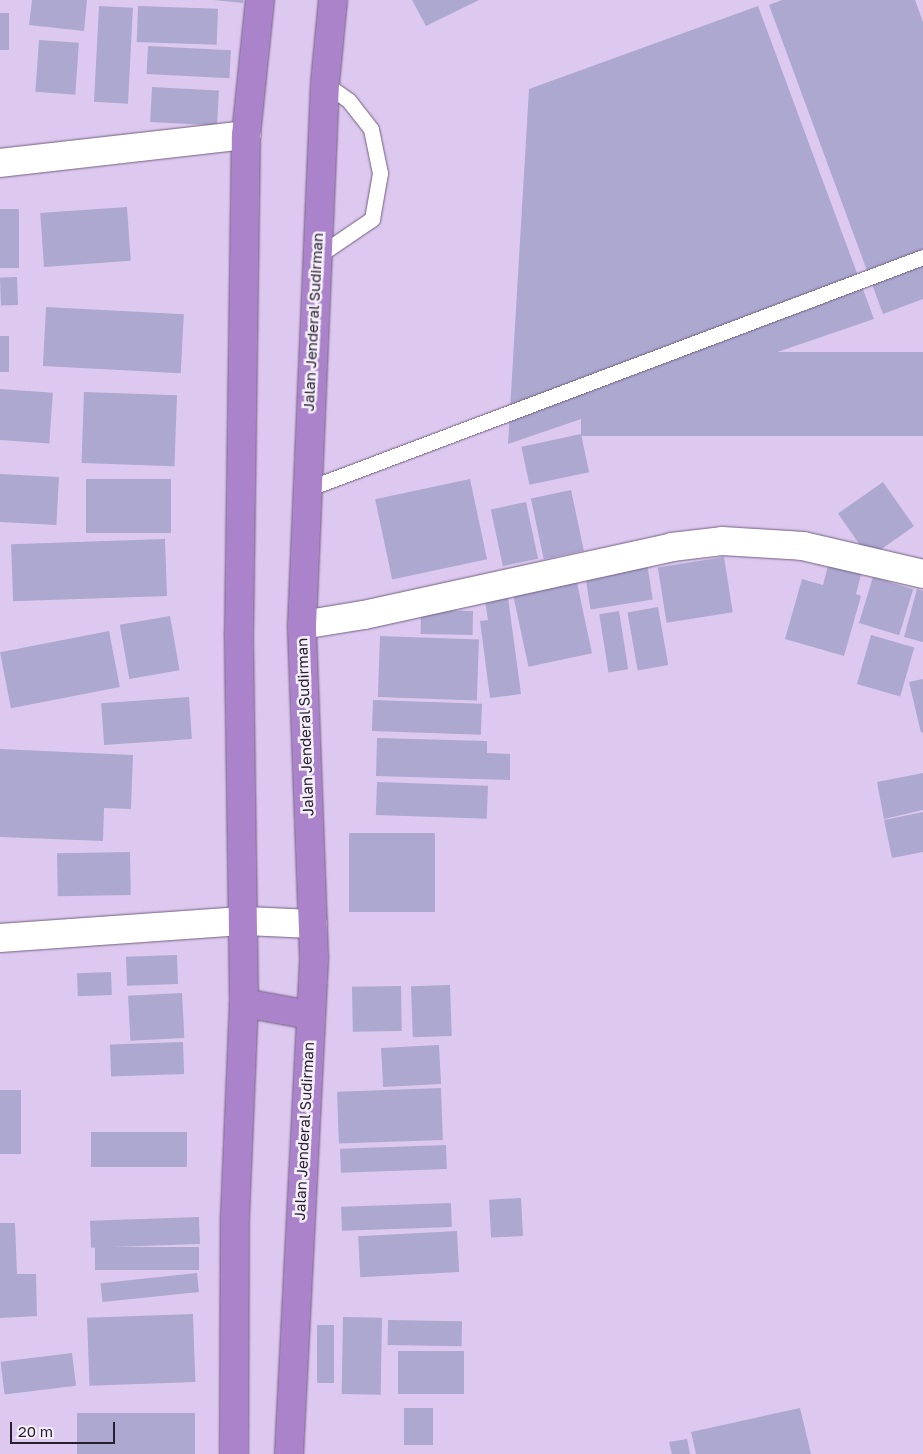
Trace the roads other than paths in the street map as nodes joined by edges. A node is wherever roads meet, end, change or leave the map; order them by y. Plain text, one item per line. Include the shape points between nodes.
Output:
1 (260, 0) edge
2 (333, 0) edge
3 (325, 83) junction
4 (246, 135) junction
5 (0, 163) edge
6 (316, 257) junction
7 (923, 257) edge
8 (307, 489) junction
9 (923, 574) edge
10 (302, 624) junction
11 (245, 921) junction
12 (313, 924) junction
13 (0, 938) edge
14 (244, 1003) junction
15 (310, 1015) junction
16 (234, 1454) edge
17 (289, 1454) edge

1 - 4 highway
2 - 3 highway, Jalan Jenderal Sudirman
3 - 6 highway, Jalan Jenderal Sudirman
3 - 6 lane via 348,100 371,129 380,173 372,218
4 - 5 street
4 - 11 highway via 239,633
6 - 8 highway, Jalan Jenderal Sudirman
7 - 8 lane
8 - 10 highway, Jalan Jenderal Sudirman
9 - 10 street via 803,546 722,541 663,549 364,615
10 - 12 highway, Jalan Jenderal Sudirman
11 - 12 street
11 - 13 street
11 - 14 highway
12 - 15 highway, Jalan Jenderal Sudirman
14 - 15 highway
14 - 16 highway via 235,1216
15 - 17 highway, Jalan Jenderal Sudirman

